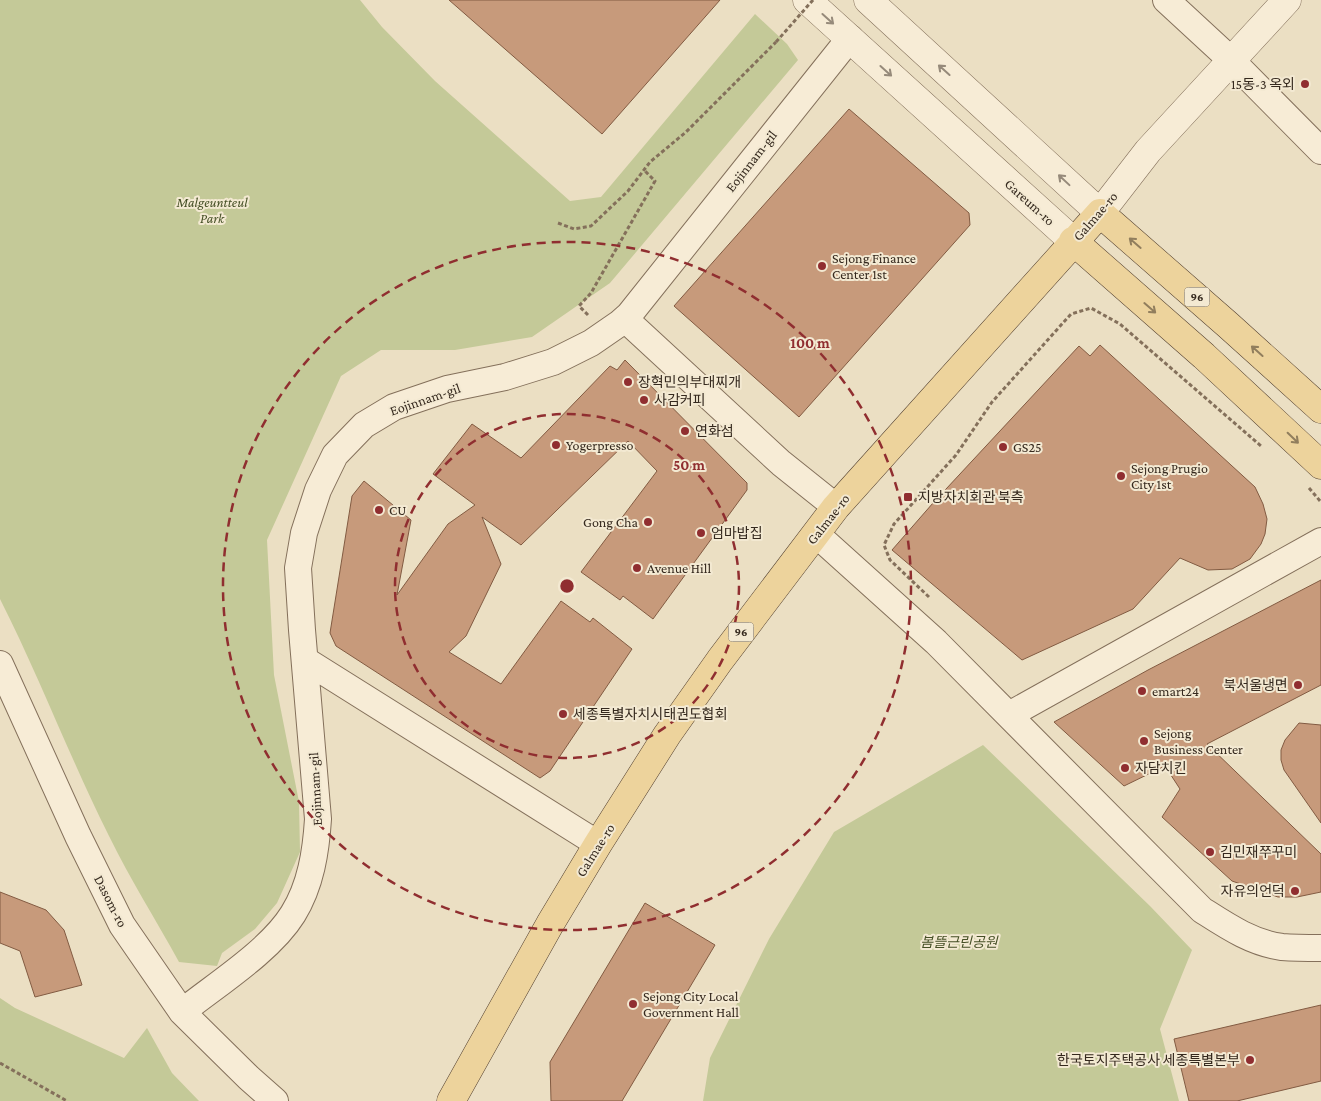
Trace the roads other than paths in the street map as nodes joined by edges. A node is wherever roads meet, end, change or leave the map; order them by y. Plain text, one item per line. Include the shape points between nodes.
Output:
1 (807, 0) edge
2 (868, 0) edge
3 (1166, 0) edge
4 (1287, 0) edge
5 (850, 38) junction
6 (1231, 60) junction
7 (1321, 151) edge
8 (1100, 213) junction
9 (1074, 241) junction
10 (616, 326) junction
11 (1321, 410) edge
12 (1313, 475) edge
13 (836, 507) junction
14 (816, 534) junction
15 (1321, 541) edge
16 (305, 660) junction
17 (0, 664) edge
18 (1009, 715) junction
19 (598, 844) junction
20 (1321, 948) edge
21 (182, 1012) junction
22 (275, 1101) edge
23 (452, 1101) edge

1 -> 5 street, Gareum-ro
8 -> 2 street
3 - 6 street
4 - 6 street, Galmae-ro
5 -> 9 street, Gareum-ro
5 - 10 street, Eojinnam-gil
6 - 7 street
6 - 8 street, Galmae-ro via 1148,151
8 - 9 main road, Galmae-ro / 96
11 -> 8 main road, 96
9 -> 12 main road, Gareum-ro via 1204,356
9 - 13 main road, Galmae-ro / 96
10 - 13 street
10 - 16 street, Eojinnam-gil via 553,362 505,377 447,389 394,407 364,425 335,455 318,490 304,532 298,568
13 - 14 main road, Galmae-ro / 96
14 - 18 street via 936,642
14 - 19 main road, Galmae-ro / 96 via 667,735
15 - 18 street
16 - 19 street
16 - 21 street, Eojinnam-gil via 318,819 317,849 309,878 293,913 272,940
17 - 21 street, Dasom-ro via 122,925
18 - 20 street via 1202,910 1255,940 1282,947
19 - 23 main road, Galmae-ro / 96
21 - 22 street, Dasom-ro

